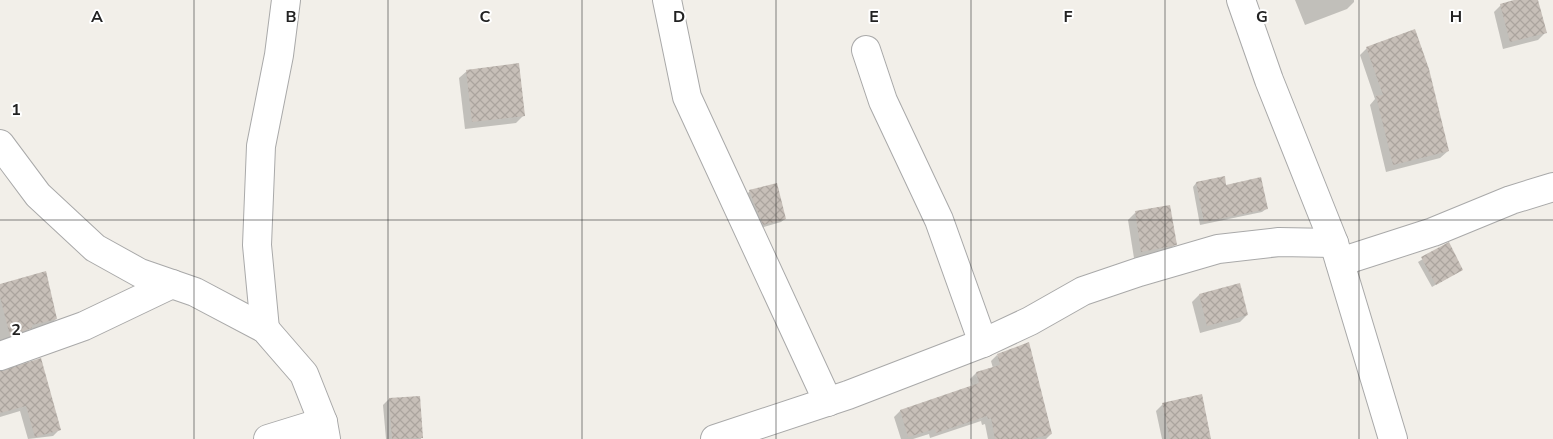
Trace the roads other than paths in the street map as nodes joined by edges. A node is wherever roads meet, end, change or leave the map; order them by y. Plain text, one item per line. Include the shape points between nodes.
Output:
1 (287, 0) edge
2 (667, 0) edge
3 (1241, 0) edge
4 (866, 50) dead end
5 (4, 157) edge
6 (1553, 187) edge
7 (1337, 252) junction
8 (172, 284) junction
9 (265, 329) junction
10 (983, 343) junction
11 (0, 356) edge
12 (828, 402) junction
13 (325, 431) edge
14 (268, 439) edge
15 (715, 439) edge
16 (1393, 439) edge

1 - 9 street via 261,146 257,245
2 - 12 street via 687,97
3 - 7 street
4 - 10 street via 883,101 939,220
5 - 8 street via 38,195 95,248 140,273
6 - 7 street via 1433,232
7 - 10 street via 1279,242 1218,249 1083,291
7 - 16 street
8 - 9 street via 196,292
8 - 11 street via 84,326
9 - 13 street via 304,374
10 - 12 street
12 - 15 street
13 - 14 street

